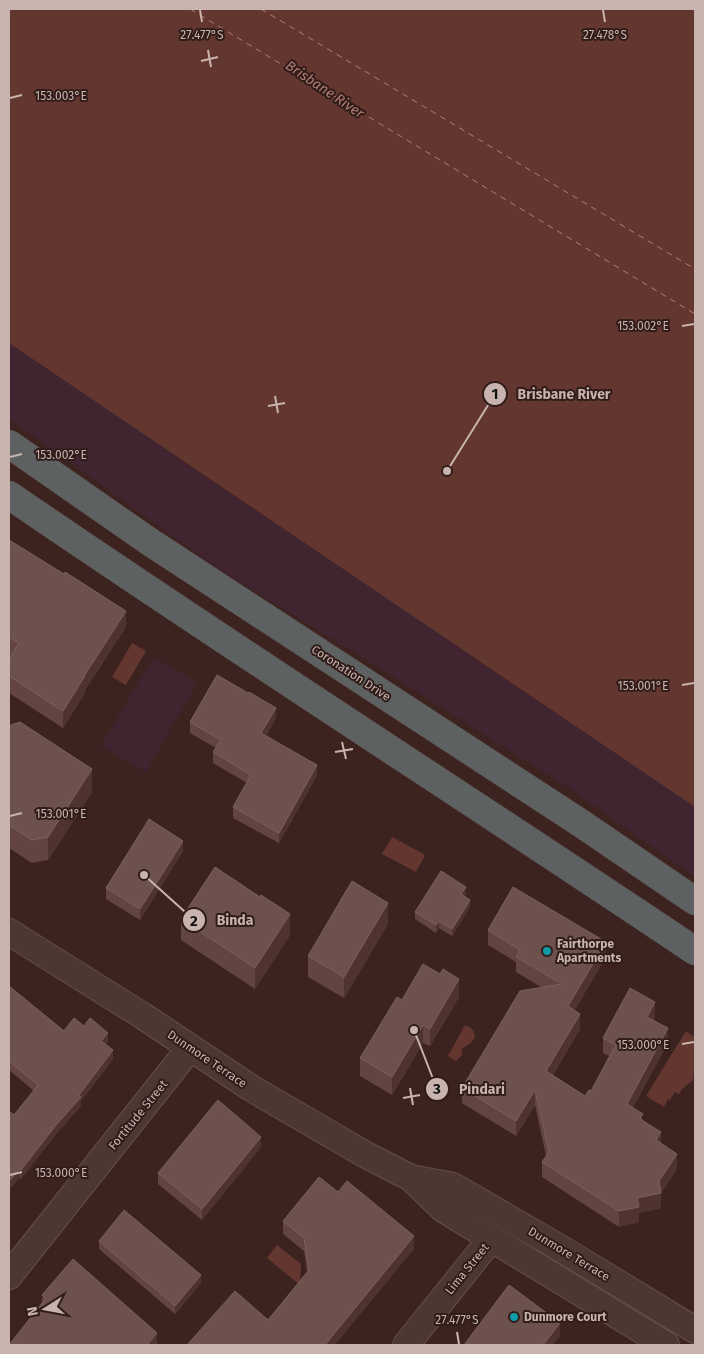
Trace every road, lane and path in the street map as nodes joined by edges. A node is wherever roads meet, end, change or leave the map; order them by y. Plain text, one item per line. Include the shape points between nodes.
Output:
1 (9, 444) edge
2 (9, 495) edge
3 (695, 901) edge
4 (9, 932) edge
5 (695, 951) edge
6 (190, 1048) junction
7 (411, 1178) junction
8 (491, 1239) junction
9 (9, 1276) edge
10 (695, 1330) edge
11 (406, 1345) edge
12 (666, 1345) edge

1 - 3 highway, Coronation Drive via 150,542
2 - 5 highway
4 - 6 street, Dunmore Terrace
6 - 7 street, Dunmore Terrace via 251,1088
6 - 9 street, Fortitude Street
7 - 8 street, Dunmore Terrace via 443,1209
7 - 10 street, Dunmore Terrace via 453,1186
8 - 11 street, Lima Street
8 - 12 street, Dunmore Terrace

